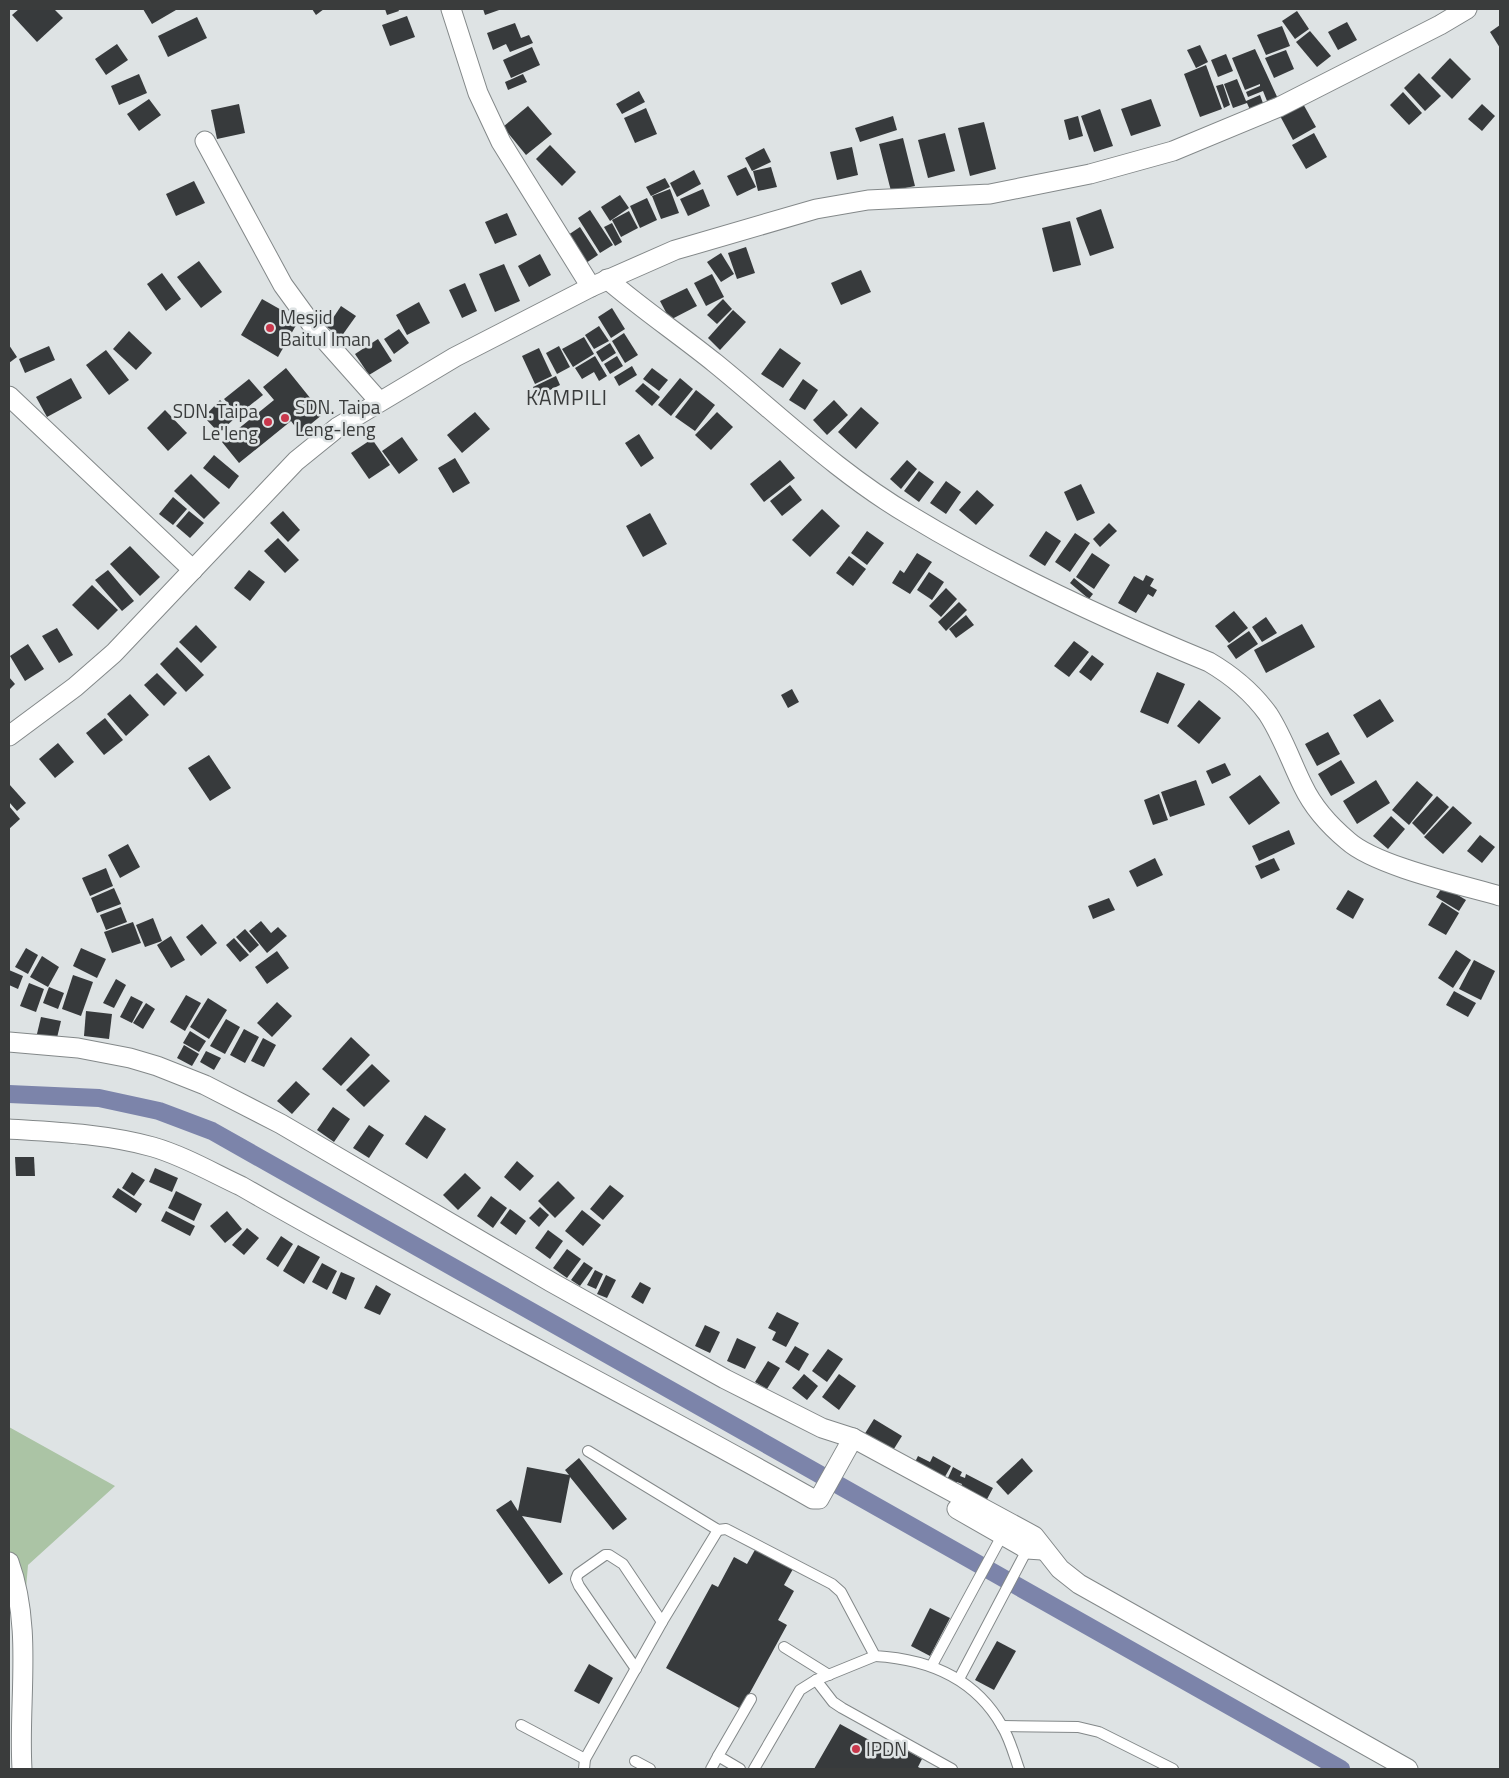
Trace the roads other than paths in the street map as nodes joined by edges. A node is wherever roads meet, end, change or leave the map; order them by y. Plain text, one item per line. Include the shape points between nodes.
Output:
1 (451, 9) edge
2 (1467, 9) edge
3 (205, 141) dead end
4 (599, 283) junction
5 (9, 396) edge
6 (379, 401) junction
7 (193, 570) junction
8 (9, 736) edge
9 (1500, 896) edge
10 (9, 1042) edge
11 (9, 1129) edge
12 (848, 1448) junction
13 (588, 1451) dead end
14 (718, 1530) junction
15 (1003, 1533) junction
16 (1032, 1548) junction
17 (9, 1562) edge
18 (662, 1622) junction
19 (784, 1647) dead end
20 (875, 1656) junction
21 (932, 1665) junction
22 (636, 1669) junction
23 (829, 1675) junction
24 (959, 1679) junction
25 (816, 1680) junction
26 (751, 1699) dead end
27 (521, 1725) dead end
28 (1002, 1726) junction
29 (718, 1756) junction
30 (635, 1761) dead end
31 (585, 1764) edge
32 (22, 1769) edge
33 (650, 1769) edge
34 (711, 1769) edge
35 (740, 1769) edge
36 (754, 1769) edge
37 (952, 1769) edge
38 (1019, 1769) edge
39 (1173, 1769) edge
40 (1408, 1769) edge

1 - 4 street via 478,93 501,142
2 - 4 street via 1279,107 1157,156 1090,174 990,194 868,200 816,209 692,244
3 - 6 street via 283,285 315,329
4 - 6 street via 455,357
4 - 9 street via 644,310 713,362 843,470 910,516 1020,576 1228,673 1252,694 1269,716 1303,787 1325,820 1349,843 1383,860
5 - 7 street
6 - 7 street via 338,427 296,461
7 - 8 street via 114,653
10 - 12 street via 78,1048 130,1058 205,1085 281,1124 551,1282 725,1379 822,1428
11 - 12 street via 107,1137 155,1148 204,1168 813,1499 822,1494
12 - 15 street
13 - 14 lane
14 - 18 lane
14 - 20 lane via 726,1529 832,1584 849,1604
15 - 16 street
15 - 21 lane
16 - 24 lane
16 - 40 street via 1079,1584
17 - 32 street via 19,1610 24,1669
18 - 22 lane
18 - 22 lane via 616,1558 605,1555 578,1574 576,1579 582,1591
19 - 23 lane
20 - 21 lane
20 - 23 lane
21 - 24 lane
22 - 31 lane
23 - 25 lane
24 - 28 lane via 980,1698
25 - 36 lane via 800,1690
25 - 37 lane via 833,1702 842,1708
26 - 29 lane
27 - 31 lane
28 - 38 lane
28 - 39 lane via 1078,1727 1099,1732
29 - 34 lane
29 - 35 lane
30 - 33 lane

